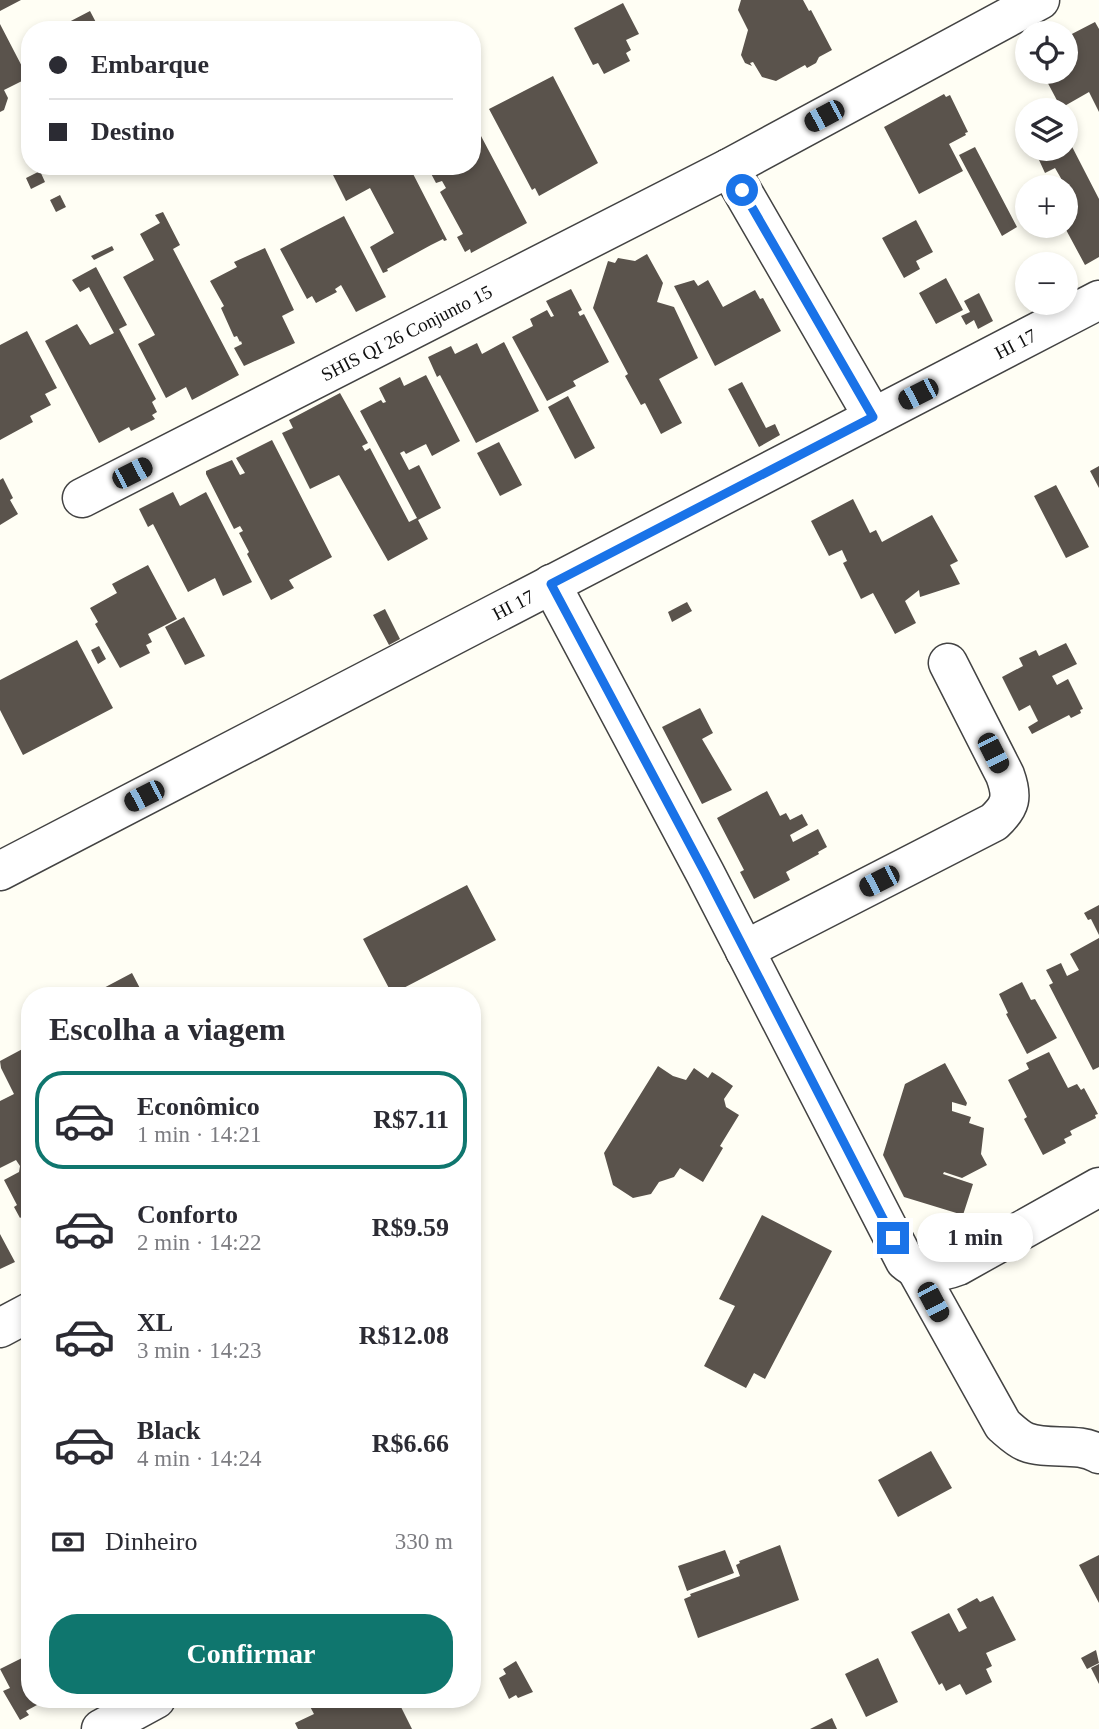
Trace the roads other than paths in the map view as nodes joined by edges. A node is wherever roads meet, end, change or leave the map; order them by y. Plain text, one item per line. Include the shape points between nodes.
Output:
1 (1040, 0) edge
2 (729, 167) junction
3 (1099, 300) edge
4 (873, 417) junction
5 (82, 498) dead end
6 (551, 584) junction
7 (948, 663) dead end
8 (0, 871) edge
9 (745, 951) junction
10 (1099, 1187) edge
11 (916, 1269) junction
12 (21, 1317) edge
13 (0, 1328) edge
14 (1096, 1449) edge
15 (140, 1708) edge
16 (101, 1729) edge

1 - 2 street, SHIS QI 26 Conjunto 15
2 - 4 street
2 - 5 street, SHIS QI 26 Conjunto 15
3 - 4 street, HI 17
4 - 6 street, HI 17
6 - 8 street, HI 17
6 - 9 street
7 - 9 street via 1005,775 1011,791 1005,812 995,822
9 - 11 street via 905,1261
10 - 11 street via 958,1266 934,1272
11 - 14 street via 1003,1425 1024,1441 1043,1446
12 - 13 street
15 - 16 street

